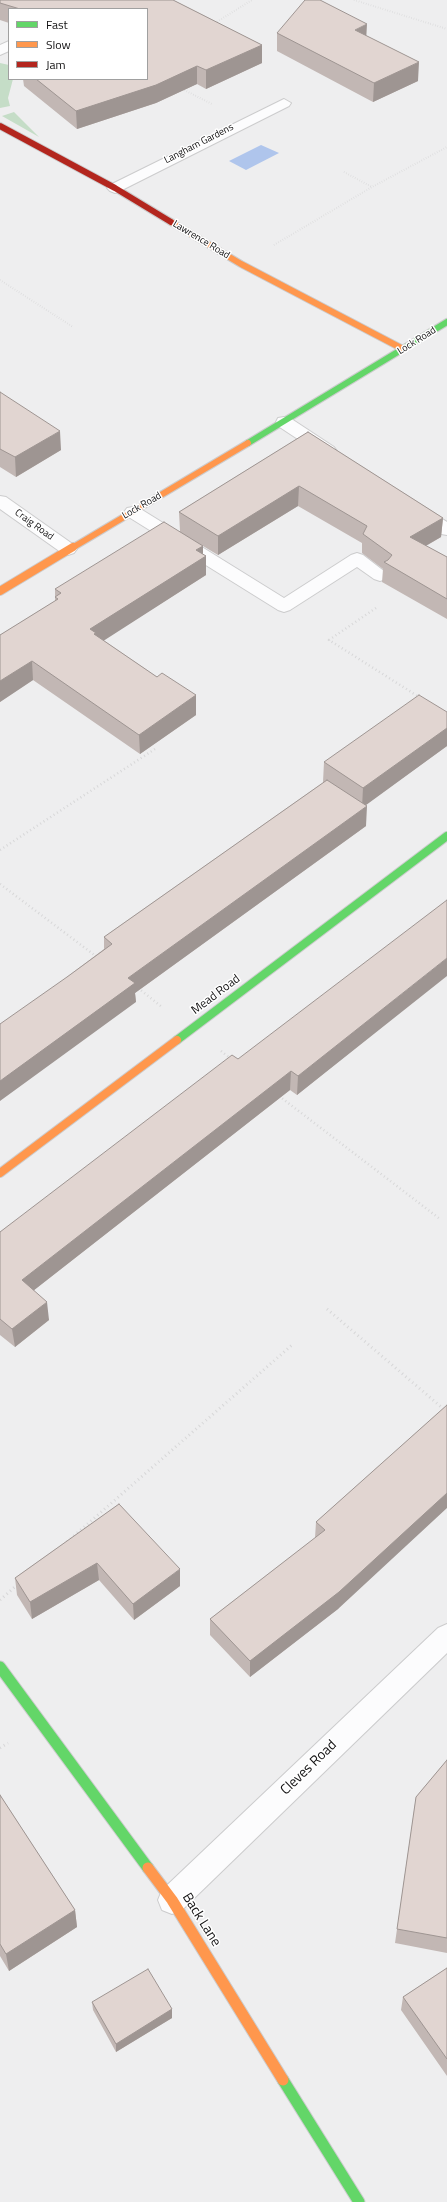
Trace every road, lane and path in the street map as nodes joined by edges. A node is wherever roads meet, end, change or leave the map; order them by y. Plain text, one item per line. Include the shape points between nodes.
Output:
1 (252, 0) edge
2 (354, 0) edge
3 (215, 24) edge
4 (447, 29) edge
5 (8, 46) edge
6 (0, 52) edge
7 (179, 87) edge
8 (284, 103) dead end
9 (244, 121) junction
10 (0, 126) edge
11 (447, 147) edge
12 (344, 172) dead end
13 (372, 187) junction
14 (115, 188) junction
15 (241, 264) junction
16 (0, 280) edge
17 (447, 322) edge
18 (73, 327) dead end
19 (403, 349) junction
20 (284, 422) junction
21 (343, 461) edge
22 (401, 500) edge
23 (0, 501) edge
24 (132, 512) junction
25 (447, 530) edge
26 (68, 550) junction
27 (380, 575) dead end
28 (0, 591) edge
29 (379, 606) dead end
30 (421, 698) edge
31 (155, 749) dead end
32 (447, 836) edge
33 (0, 850) edge
34 (0, 884) edge
35 (99, 959) edge
36 (136, 987) edge
37 (192, 1029) junction
38 (235, 1062) edge
39 (273, 1091) edge
40 (0, 1173) edge
41 (440, 1219) dead end
42 (327, 1309) dead end
43 (292, 1345) dead end
44 (447, 1412) edge
45 (66, 1543) edge
46 (24, 1579) edge
47 (0, 1600) edge
48 (447, 1636) edge
49 (0, 1666) edge
50 (172, 1900) junction
51 (359, 2202) edge

1 - 3 path
2 - 4 path
5 - 6 street
7 - 9 path
8 - 9 street, Langham Gardens
9 - 14 street, Langham Gardens
10 - 14 street, Lawrence Road
11 - 13 path
12 - 13 path
13 - 15 path
14 - 15 street, Lawrence Road
15 - 19 street, Lawrence Road
16 - 18 path
17 - 19 street, Lock Road
19 - 20 street, Lock Road
20 - 21 street
20 - 24 street, Lock Road
22 - 25 street
23 - 26 street, Craig Road
24 - 26 street, Lock Road
24 - 27 street via 284,606 357,559
26 - 28 street, Lock Road
29 - 30 path via 329,640
31 - 33 path
32 - 37 street, Mead Road
34 - 35 path
36 - 37 path
37 - 38 path
37 - 40 street, Mead Road
39 - 41 path
42 - 44 path
43 - 45 path
46 - 47 path
48 - 50 street, Cleves Road
49 - 50 street, Back Lane
50 - 51 street, Back Lane

